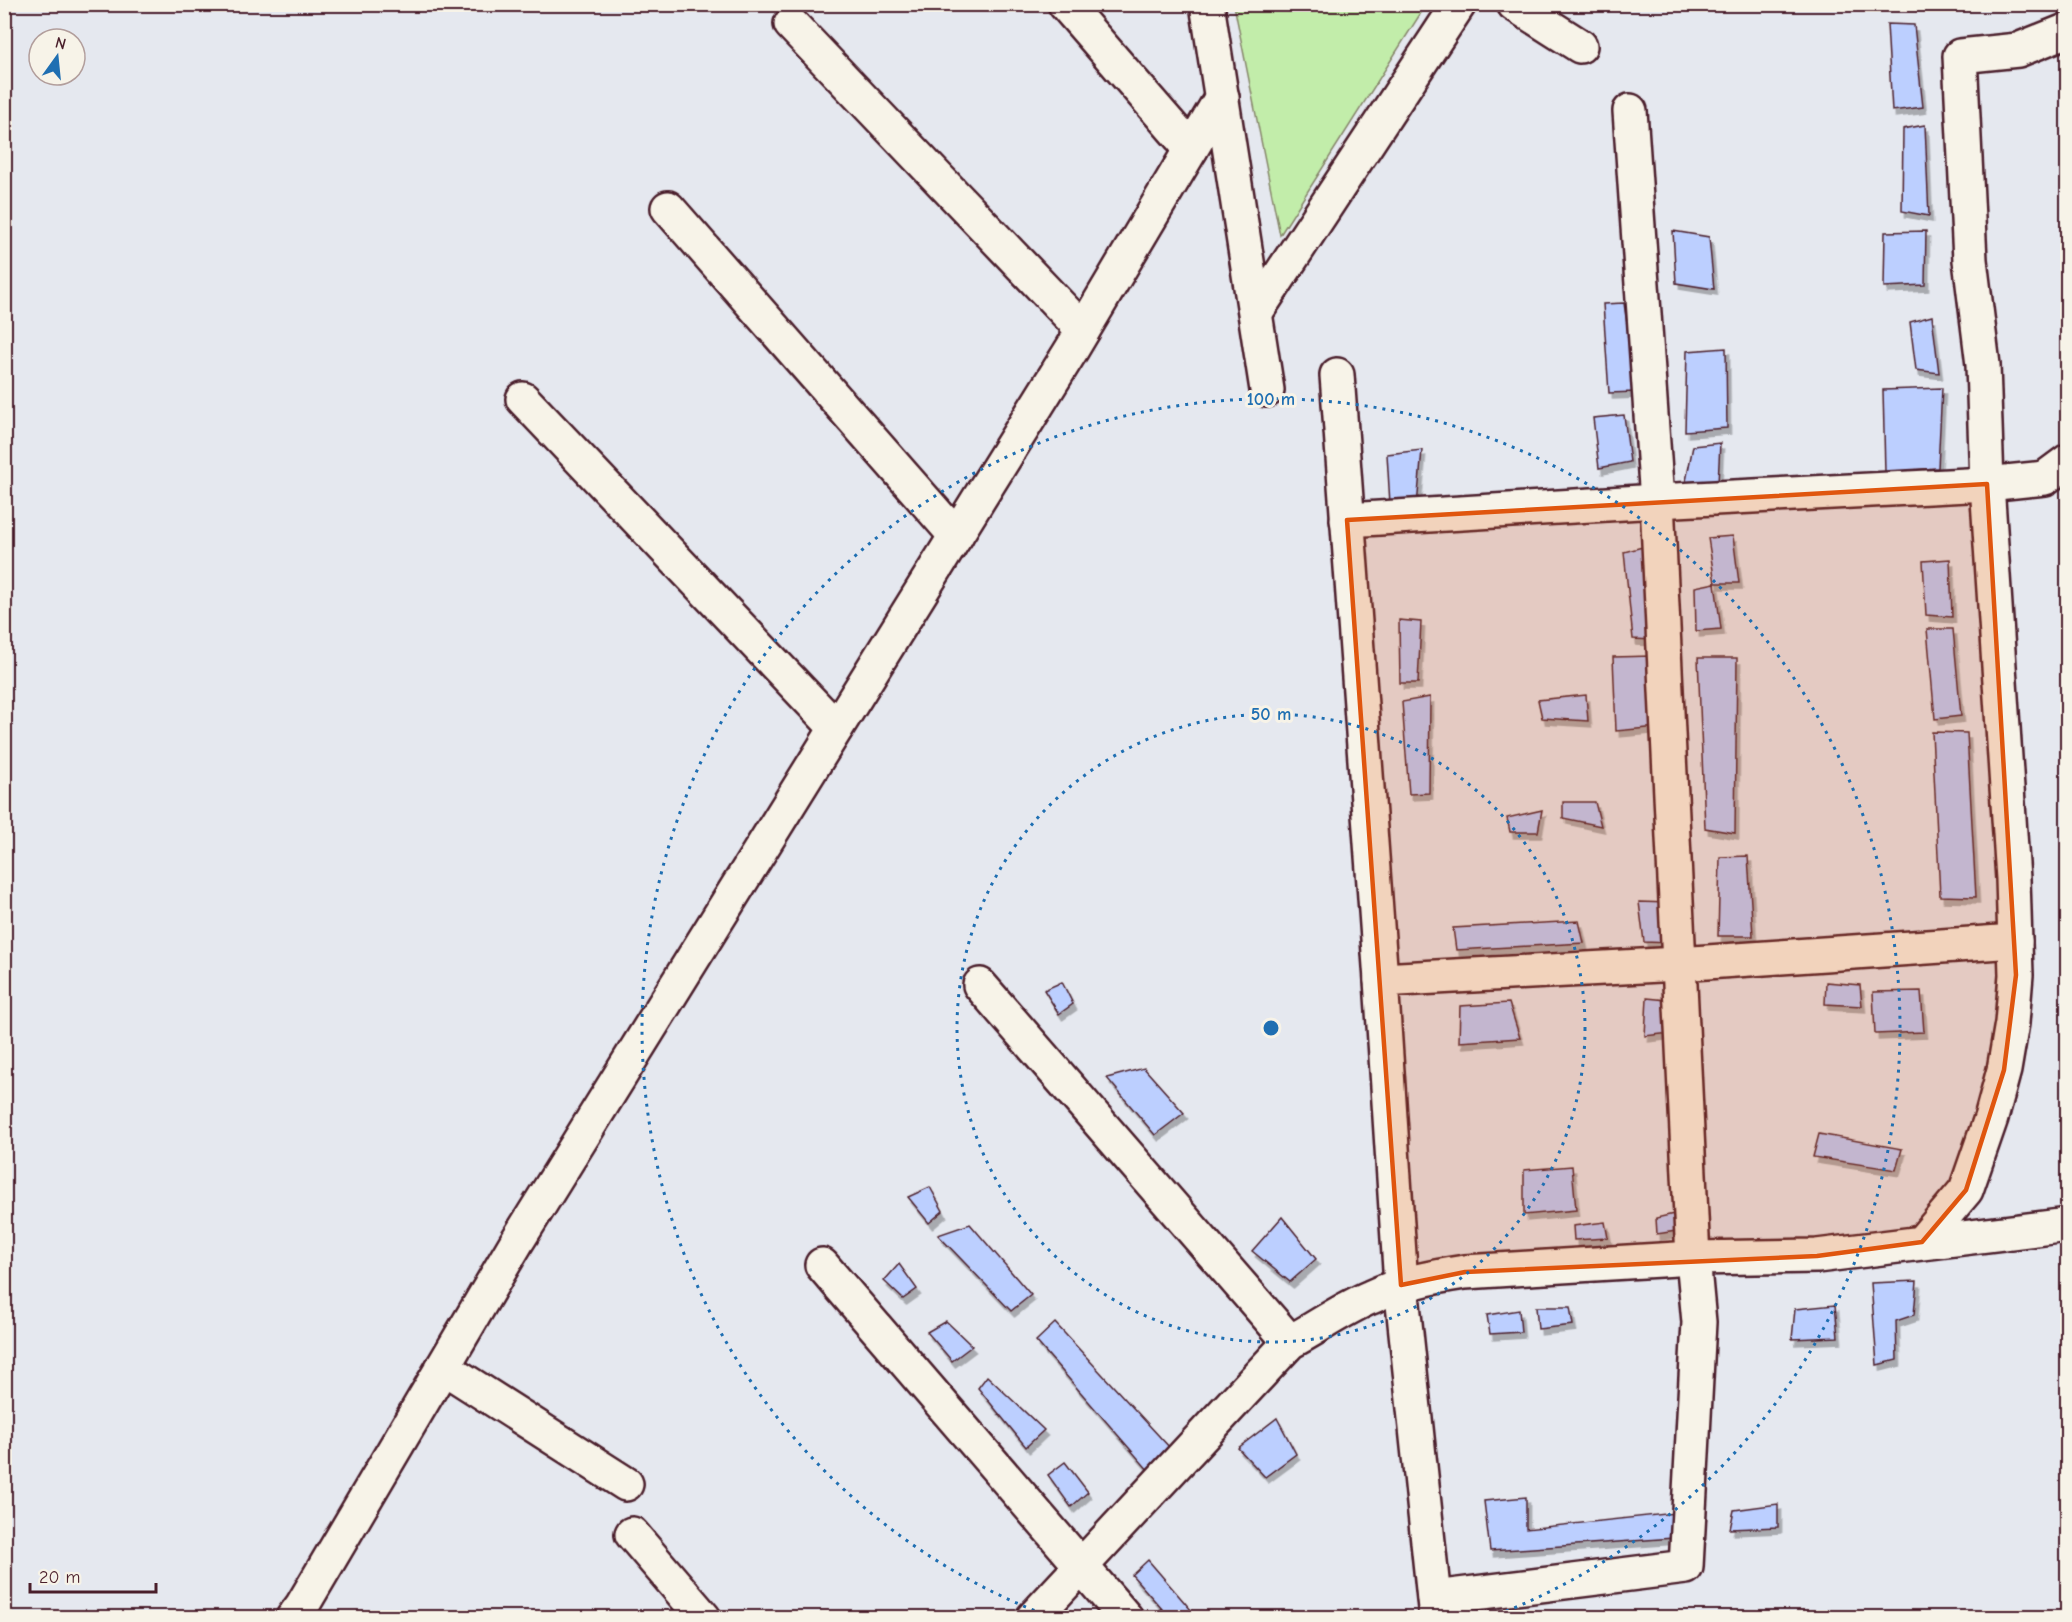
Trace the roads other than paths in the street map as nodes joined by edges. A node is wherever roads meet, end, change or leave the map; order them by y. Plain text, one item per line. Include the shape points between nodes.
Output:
1 (1065, 4) edge
2 (1207, 4) edge
3 (1459, 4) edge
4 (1514, 4) edge
5 (791, 24) dead end
6 (2067, 30) edge
7 (1580, 46) dead end
8 (1222, 97) junction
9 (1630, 111) dead end
10 (1191, 149) junction
11 (668, 208) dead end
12 (1256, 312) junction
13 (1083, 330) junction
14 (1337, 375) dead end
15 (1268, 390) dead end
16 (523, 399) dead end
17 (2067, 461) edge
18 (1987, 484) junction
19 (1657, 501) junction
20 (1347, 520) junction
21 (956, 536) junction
22 (836, 728) junction
23 (2015, 941) junction
24 (1678, 964) junction
25 (1381, 981) junction
26 (980, 985) dead end
27 (2067, 1225) edge
28 (1922, 1242) junction
29 (1693, 1258) junction
30 (822, 1265) dead end
31 (1401, 1285) junction
32 (1290, 1342) junction
33 (443, 1367) junction
34 (626, 1484) dead end
35 (632, 1534) dead end
36 (1081, 1565) junction
37 (1435, 1608) edge
38 (293, 1617) edge
39 (704, 1617) edge
40 (1033, 1617) edge
41 (1126, 1617) edge

1 - 10 street
2 - 8 street
3 - 12 street
4 - 7 street
5 - 13 street
6 - 18 street via 2018,50 1960,56 1970,260 1983,365
8 - 10 street
8 - 12 street
9 - 19 street
10 - 13 street
11 - 21 street
12 - 15 street
13 - 21 street
14 - 20 street
16 - 22 street
17 - 18 street via 2045,478
18 - 19 street
18 - 23 street
19 - 20 street
19 - 24 street
20 - 25 street
21 - 22 street
22 - 33 street
23 - 24 street
23 - 28 street via 2012,1023 1991,1118 1966,1190
24 - 25 street
24 - 29 street
25 - 31 street
26 - 32 street
27 - 28 street
28 - 29 street via 1816,1256
29 - 31 street via 1465,1272
29 - 37 street via 1699,1322 1686,1567
30 - 36 street
31 - 32 street via 1371,1296
31 - 37 street
32 - 36 street
33 - 34 street
33 - 38 street
35 - 39 street
36 - 40 street
36 - 41 street

